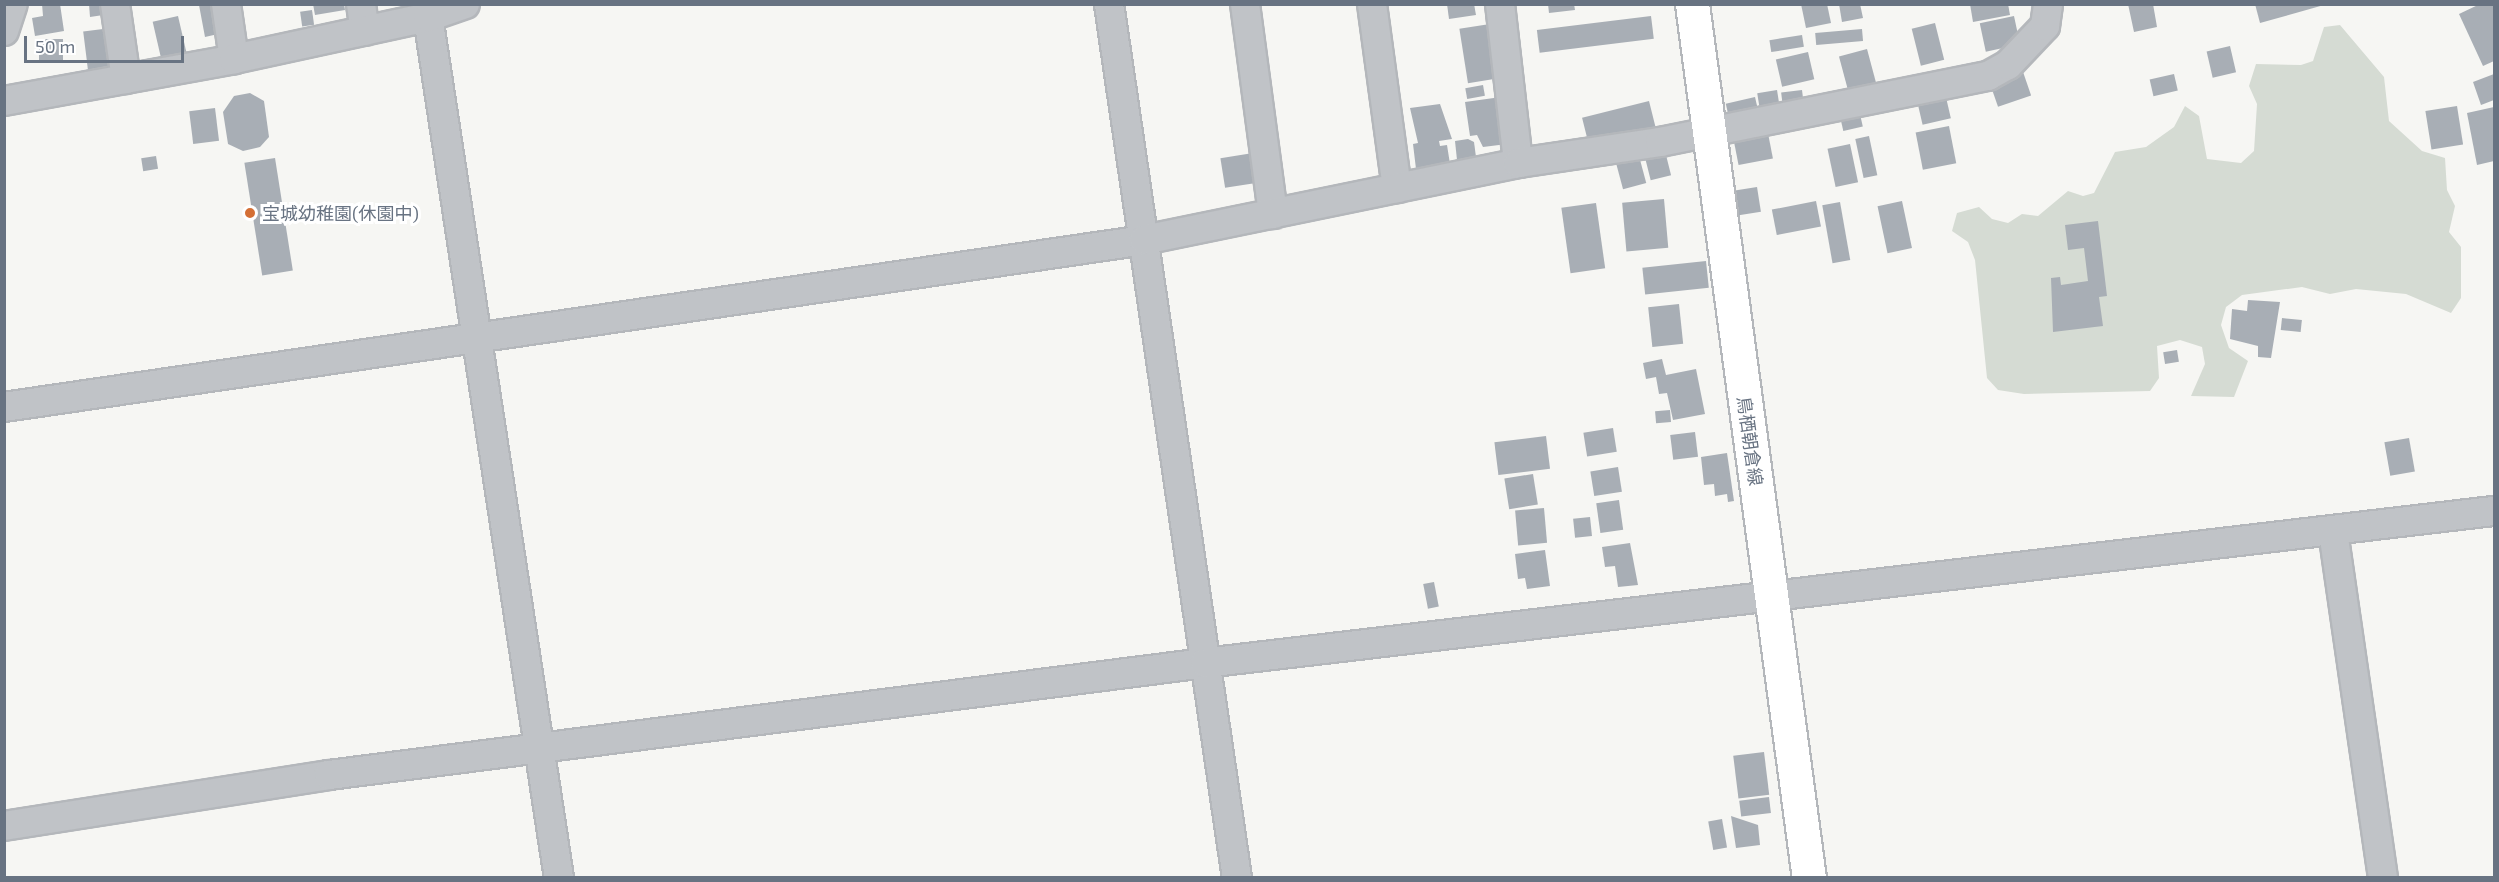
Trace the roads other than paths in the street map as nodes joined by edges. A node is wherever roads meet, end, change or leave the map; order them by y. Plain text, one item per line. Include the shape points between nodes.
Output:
1 (13, 4) edge
2 (115, 4) edge
3 (226, 4) edge
4 (465, 4) edge
5 (1109, 4) edge
6 (1245, 4) edge
7 (1372, 4) edge
8 (1500, 4) edge
9 (1692, 4) edge
10 (2048, 4) edge
11 (428, 17) junction
12 (363, 18) edge
13 (4, 31) edge
14 (234, 59) junction
15 (126, 79) junction
16 (4, 101) edge
17 (1708, 131) junction
18 (1518, 163) junction
19 (1397, 188) junction
20 (1273, 214) junction
21 (1144, 240) junction
22 (480, 340) junction
23 (4, 407) edge
24 (2494, 512) edge
25 (2333, 531) junction
26 (1770, 596) junction
27 (1205, 663) junction
28 (539, 750) junction
29 (4, 826) edge
30 (559, 878) edge
31 (1237, 878) edge
32 (1809, 878) edge
33 (2383, 878) edge

1 - 13 street
2 - 15 street
3 - 14 street
4 - 11 street
5 - 21 street
6 - 20 street
7 - 19 street
8 - 18 street
9 - 17 main road, 鳥栖朝倉線
10 - 17 street via 2045,26 2007,64 1988,76
11 - 12 street
11 - 22 street
12 - 14 street
14 - 15 street
15 - 16 street
17 - 18 street
17 - 26 main road, 鳥栖朝倉線
18 - 19 street
19 - 20 street
20 - 21 street
21 - 22 street
21 - 27 street
22 - 23 street
22 - 28 street
24 - 25 street
25 - 26 street
25 - 33 street
26 - 27 street
26 - 32 main road, 鳥栖朝倉線
27 - 28 street
27 - 31 street
28 - 29 street via 329,775
28 - 30 street

